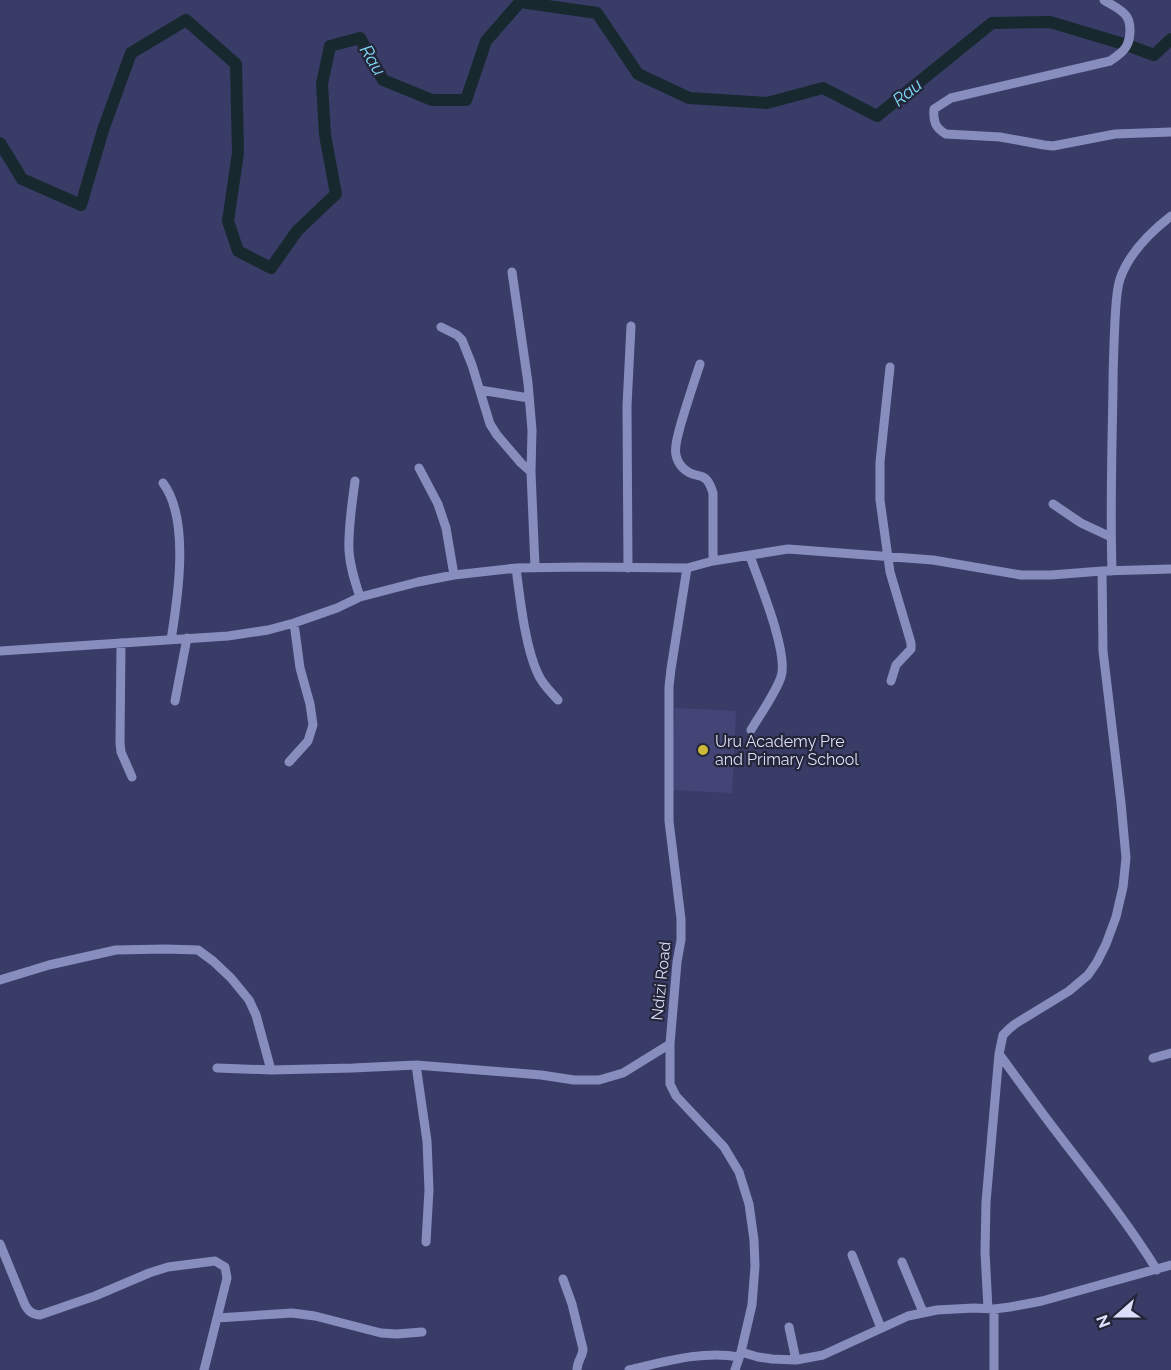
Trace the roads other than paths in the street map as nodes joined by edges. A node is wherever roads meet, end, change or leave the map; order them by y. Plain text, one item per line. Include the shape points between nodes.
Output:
1 (1104, 0) edge
2 (1171, 132) edge
3 (1171, 216) edge
4 (512, 272) dead end
5 (631, 326) dead end
6 (441, 327) dead end
7 (700, 364) dead end
8 (890, 367) dead end
9 (480, 390) junction
10 (529, 398) junction
11 (419, 468) dead end
12 (531, 472) junction
13 (355, 481) dead end
14 (163, 483) dead end
15 (1053, 504) dead end
16 (1111, 537) junction
17 (750, 556) junction
18 (887, 557) junction
19 (713, 561) junction
20 (535, 567) junction
21 (516, 568) junction
22 (628, 568) junction
23 (687, 568) junction
24 (1171, 569) edge
25 (1102, 571) junction
26 (1112, 571) junction
27 (454, 574) junction
28 (360, 597) junction
29 (294, 623) junction
30 (186, 638) junction
31 (171, 640) junction
32 (121, 643) junction
33 (0, 651) edge
34 (891, 681) dead end
35 (558, 700) dead end
36 (175, 701) dead end
37 (751, 729) dead end
38 (289, 762) dead end
39 (132, 777) dead end
40 (0, 980) edge
41 (670, 1044) junction
42 (1171, 1053) edge
43 (999, 1054) junction
44 (1153, 1058) dead end
45 (416, 1065) junction
46 (217, 1068) dead end
47 (271, 1070) junction
48 (426, 1242) dead end
49 (0, 1244) edge
50 (852, 1255) dead end
51 (902, 1262) dead end
52 (1171, 1265) edge
53 (1157, 1270) junction
54 (563, 1279) dead end
55 (991, 1309) junction
56 (924, 1312) junction
57 (217, 1318) junction
58 (789, 1327) dead end
59 (881, 1328) junction
60 (422, 1332) dead end
61 (740, 1354) junction
62 (796, 1360) junction
63 (204, 1370) edge
64 (577, 1370) edge
65 (628, 1370) edge
66 (735, 1370) edge
67 (993, 1370) edge

1 - 2 street via 1125,14 1130,25 1127,45 1115,58 951,98 934,109 935,124 946,134 1000,137 1053,146 1115,134
3 - 16 street via 1131,256 1117,292
4 - 10 street
5 - 22 street via 627,406
6 - 9 street via 462,340
7 - 19 street via 686,404 676,457 684,469 710,483
8 - 18 street via 880,462
9 - 10 street
9 - 12 street via 490,424
10 - 12 street
11 - 27 street via 446,528
12 - 20 street
13 - 28 street via 349,551
14 - 31 street via 171,497 178,536 179,579
15 - 16 street
16 - 26 street
17 - 18 street via 788,549
17 - 19 street
17 - 37 street via 776,632 782,664 782,675
18 - 25 street via 933,560 1021,575
18 - 34 street via 911,643 896,665
19 - 23 street
20 - 21 street
20 - 22 street
21 - 27 street
21 - 35 street via 534,666
22 - 23 street
23 - 41 street, Ndizi Road via 669,687 669,820 681,919
24 - 26 street
25 - 26 street
25 - 43 street via 1103,651 1126,858 1123,887 1106,944 1088,975 1009,1029 1003,1035
27 - 28 street
28 - 29 street
29 - 30 street via 258,632
29 - 38 street via 313,725 308,741
30 - 31 street
30 - 36 street
31 - 32 street
32 - 33 street
32 - 39 street via 120,743
40 - 47 street via 116,950 198,950 231,978 249,1000
41 - 45 street via 623,1073 598,1080
41 - 61 street, Ndizi Road via 670,1084 676,1096 724,1147 739,1173 749,1204 755,1266 752,1305
42 - 44 street
43 - 53 street
43 - 55 street via 986,1202 985,1252
45 - 47 street
45 - 48 street via 427,1151
46 - 47 street
49 - 57 street via 25,1305 33,1314 95,1296 168,1267 215,1261 227,1272
50 - 59 street
51 - 56 street
52 - 53 street
53 - 55 street via 1042,1301
54 - 64 street via 583,1349
55 - 56 street
55 - 67 street
56 - 59 street
57 - 60 street via 292,1313 381,1333
57 - 63 street
58 - 62 street
59 - 62 street via 823,1355
61 - 62 street
61 - 65 street via 708,1355
61 - 66 street, Ndizi Road

